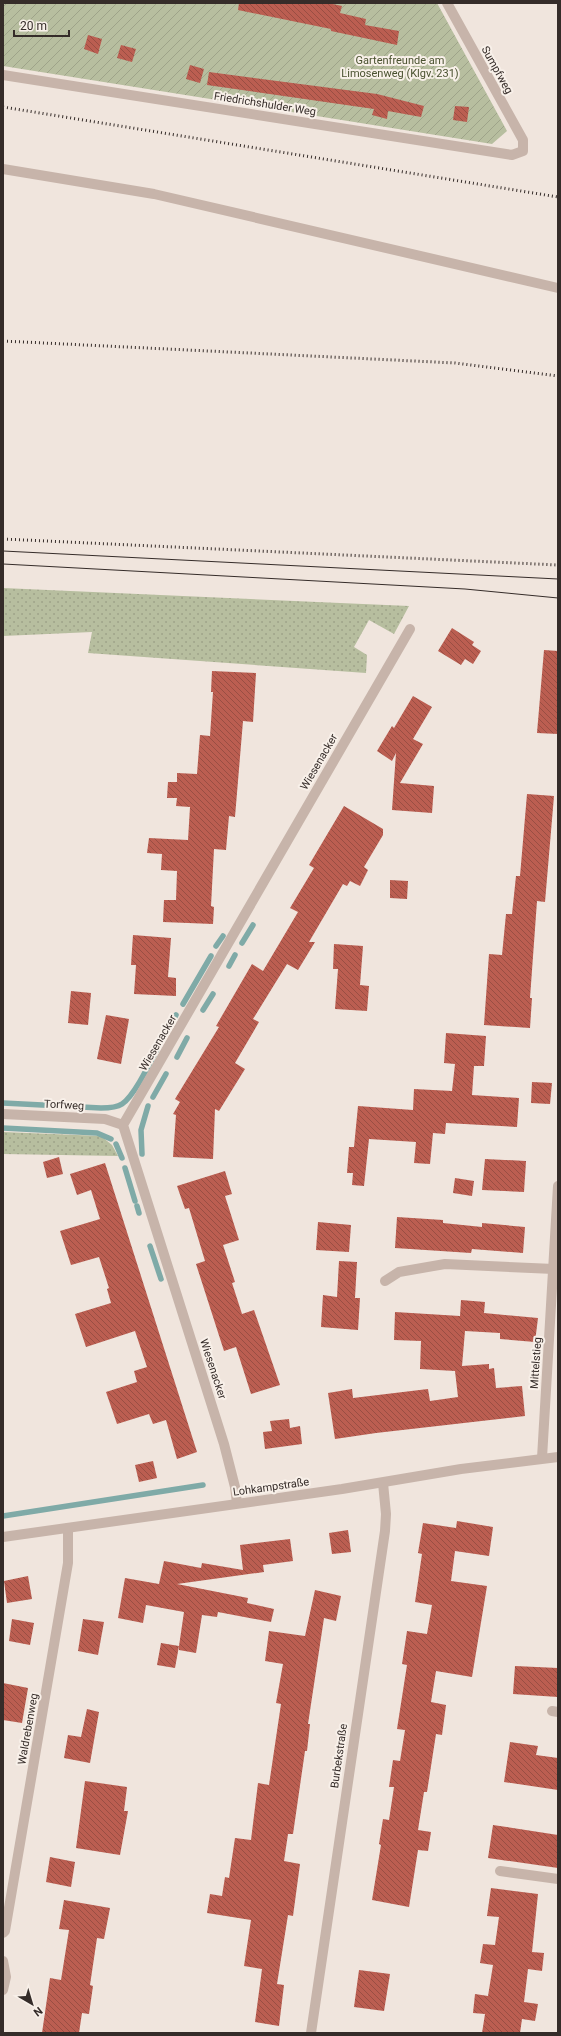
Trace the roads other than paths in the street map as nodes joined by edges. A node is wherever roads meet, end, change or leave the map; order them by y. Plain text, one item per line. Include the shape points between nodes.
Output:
1 (447, 3) edge
2 (3, 75) edge
3 (523, 150) joint
4 (3, 169) edge
5 (558, 288) edge
6 (410, 629) dead end
7 (3, 1114) edge
8 (123, 1125) junction
9 (558, 1186) edge
10 (554, 1270) junction
11 (385, 1281) dead end
12 (558, 1457) edge
13 (542, 1458) junction
14 (383, 1482) junction
15 (237, 1504) junction
16 (68, 1528) junction
17 (3, 1538) edge
18 (500, 1871) dead end
19 (558, 1879) edge
20 (3, 1933) edge
21 (3, 1961) edge
22 (3, 1990) edge
23 (310, 2033) edge

1 - 3 street, Sumpfweg via 523,140
2 - 3 street, Friedrichshulder Weg via 512,155
4 - 5 street via 154,194
6 - 8 street, Wiesenacker
7 - 8 street, Torfweg via 105,1120
8 - 15 street, Wiesenacker via 224,1444
9 - 10 street, Mittelstieg
10 - 11 street via 445,1264 399,1272
10 - 13 street, Mittelstieg
12 - 13 street, Lohkampstraße
13 - 14 street, Lohkampstraße
14 - 15 street, Lohkampstraße
14 - 23 street, Burbekstraße via 385,1531
15 - 16 street, Lohkampstraße
16 - 17 street, Lohkampstraße
16 - 20 street, Waldrebenweg via 68,1563
18 - 19 street
21 - 22 street via 6,1977

